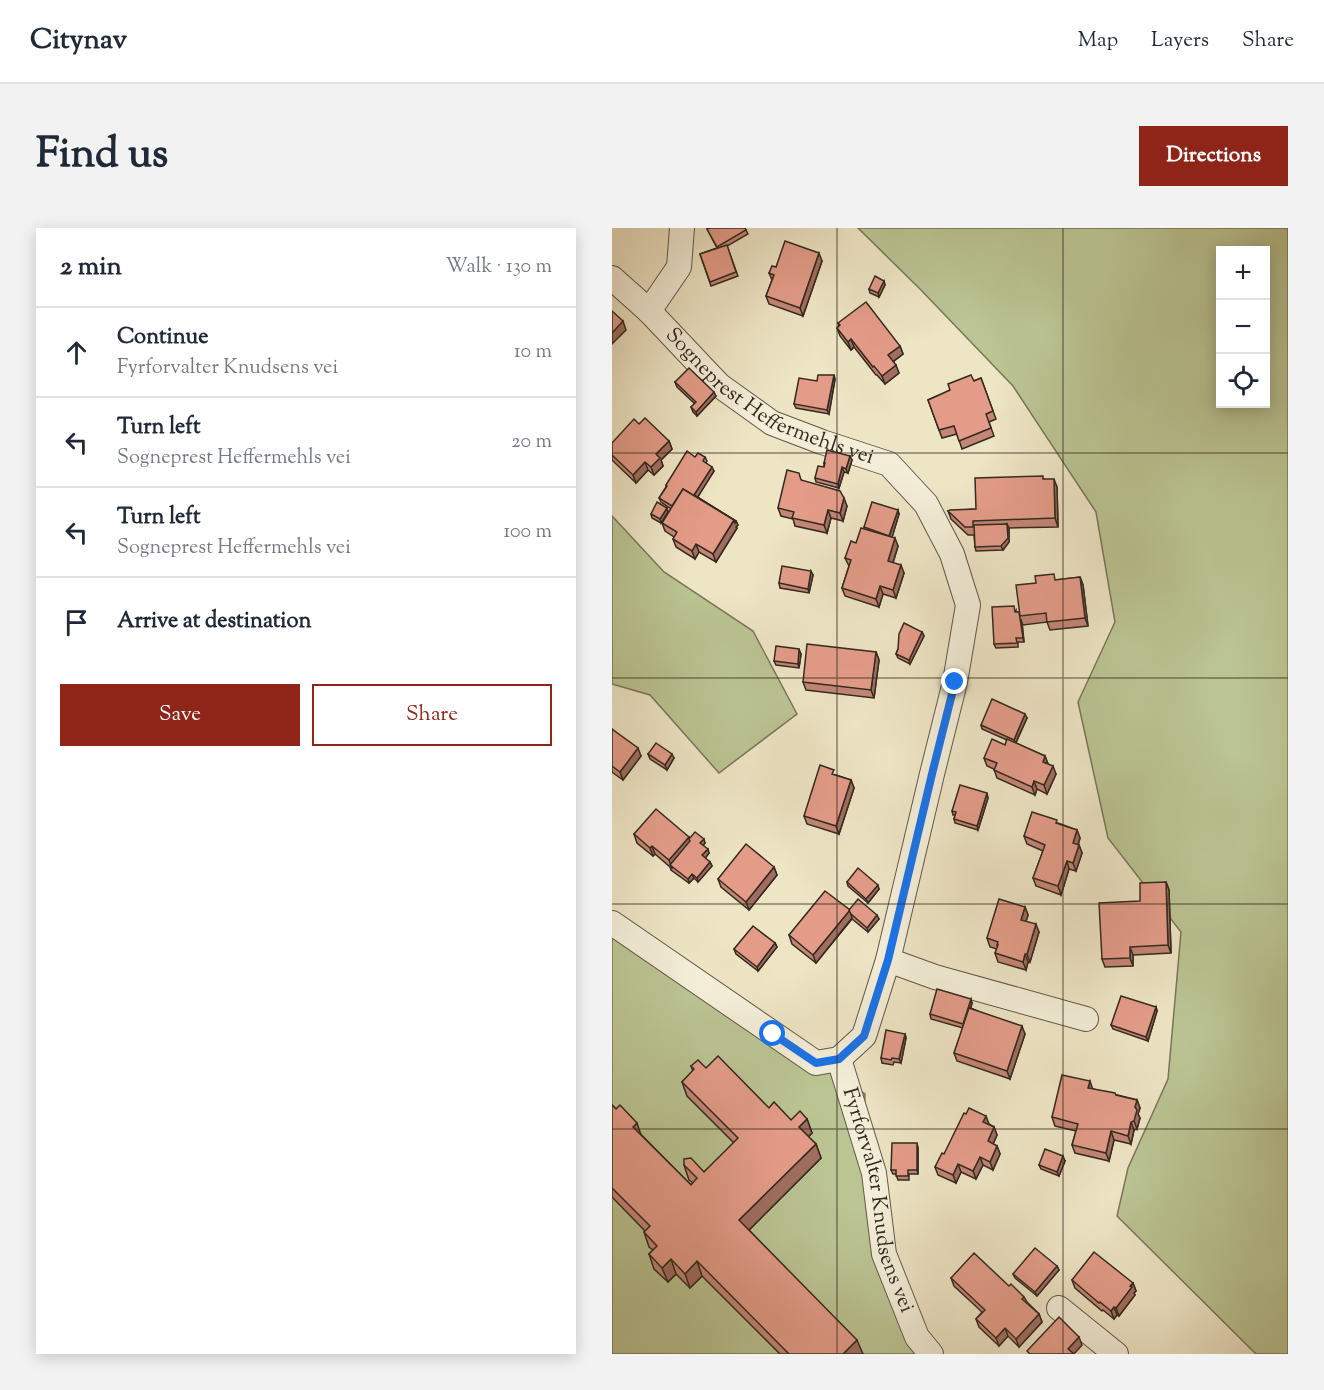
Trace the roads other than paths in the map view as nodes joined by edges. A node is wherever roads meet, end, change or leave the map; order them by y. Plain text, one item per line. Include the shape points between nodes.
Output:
1 (682, 228) edge
2 (612, 278) edge
3 (649, 311) junction
4 (612, 923) edge
5 (888, 960) junction
6 (1086, 1019) dead end
7 (839, 1059) junction
8 (1059, 1308) dead end
9 (931, 1354) edge
10 (1116, 1354) edge

1 - 3 street via 679,267
2 - 3 street, Sogneprest Heffermehls vei
3 - 5 street, Sogneprest Heffermehls vei via 718,385 772,423 889,464 926,504 952,554 968,605 955,682
4 - 7 street, Fyrforvalter Knudsens vei via 816,1063
5 - 6 street
5 - 7 street, Sogneprest Heffermehls vei via 864,1036
7 - 9 street, Fyrforvalter Knudsens vei via 874,1173 884,1254 917,1337
8 - 10 street

